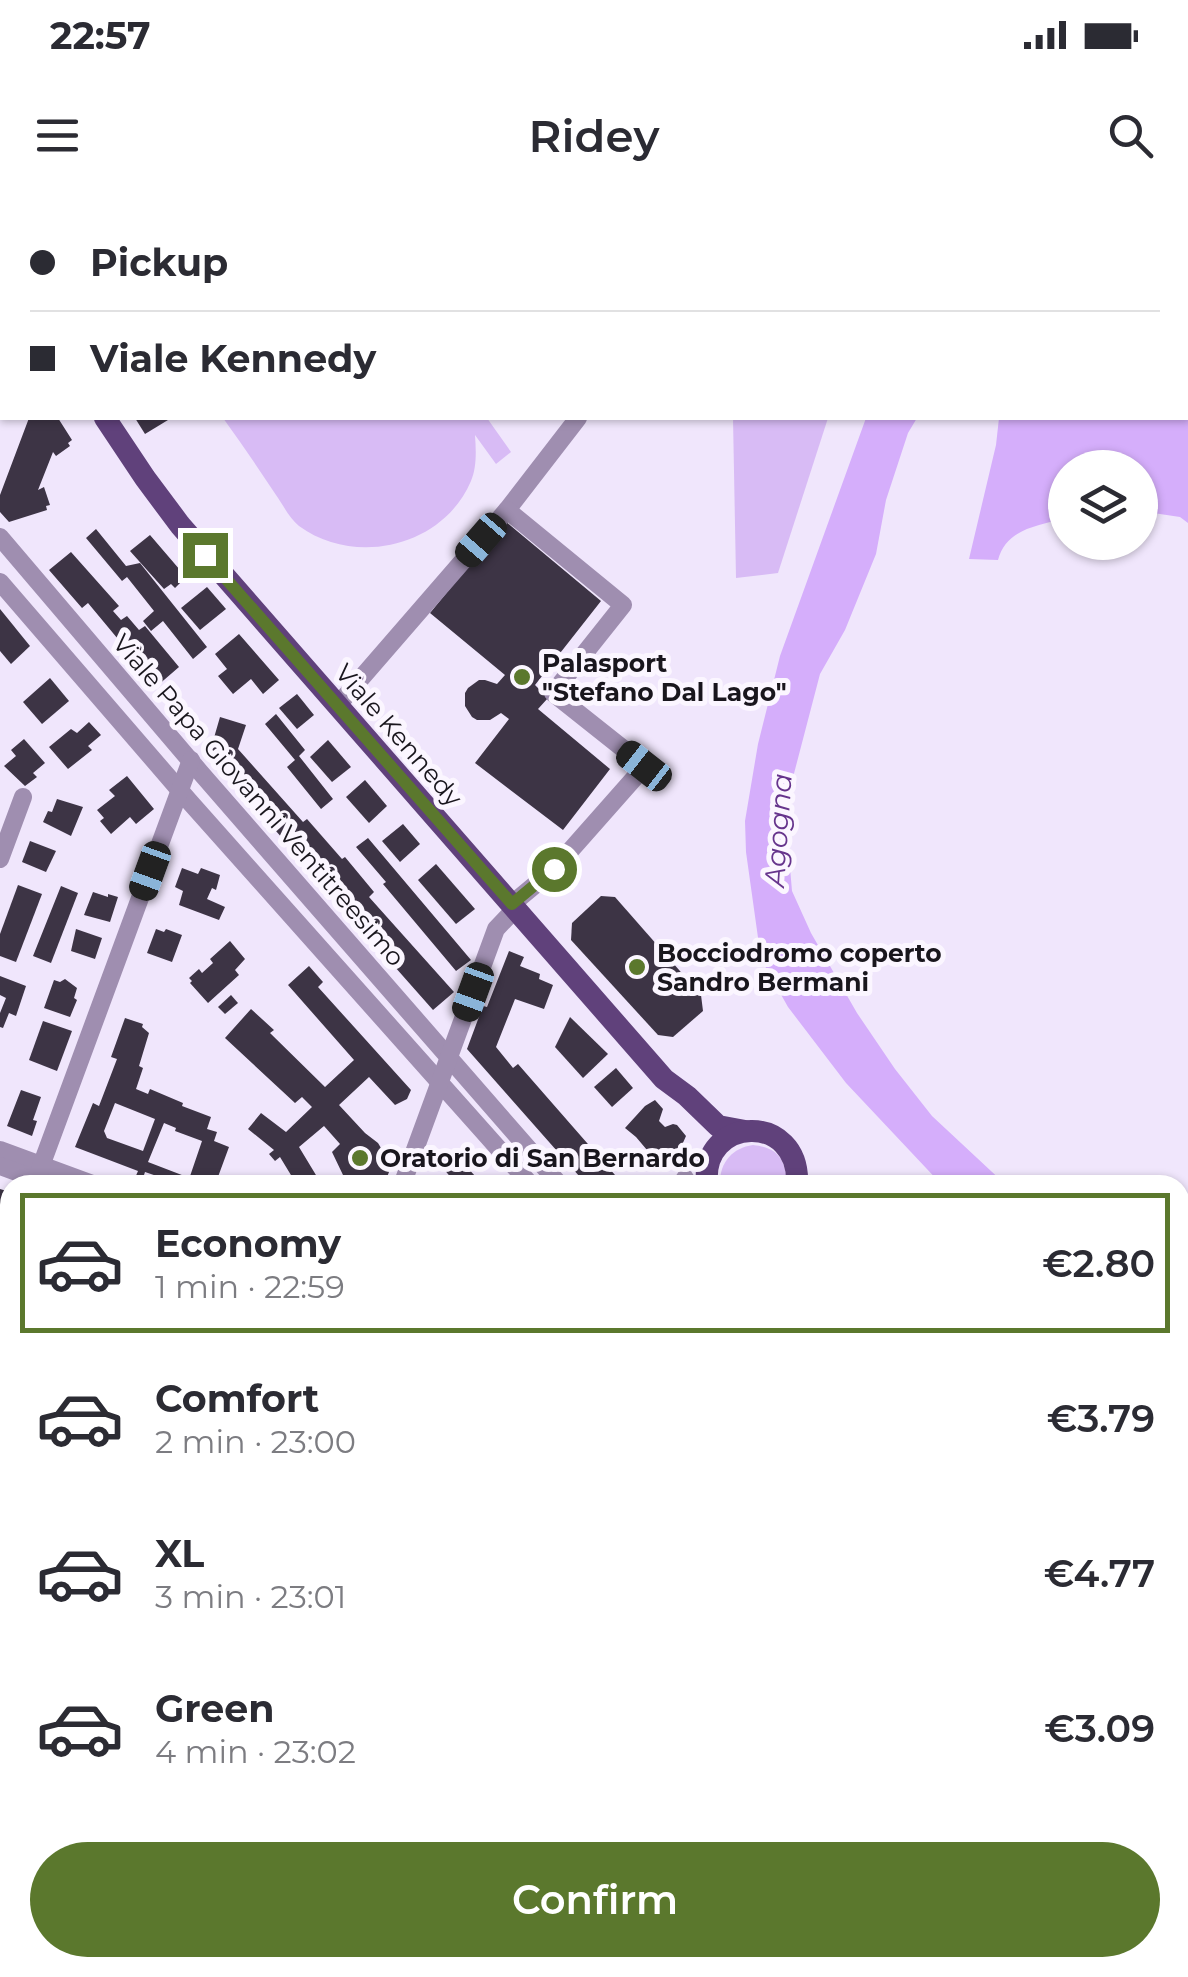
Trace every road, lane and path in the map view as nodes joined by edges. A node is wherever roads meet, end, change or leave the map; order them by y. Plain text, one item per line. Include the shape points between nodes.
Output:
1 (106, 420) edge
2 (576, 420) edge
3 (507, 510) junction
4 (0, 537) edge
5 (0, 582) edge
6 (337, 706) junction
7 (191, 760) junction
8 (180, 790) junction
9 (23, 797) dead end
10 (0, 859) edge
11 (514, 906) junction
12 (450, 1056) junction
13 (664, 1079) junction
14 (440, 1081) junction
15 (745, 1131) junction
16 (0, 1150) edge
17 (710, 1159) junction
18 (0, 1166) edge
19 (28, 1175) edge
20 (35, 1175) edge
21 (42, 1175) edge
22 (406, 1175) edge
23 (521, 1175) edge
24 (551, 1175) edge
25 (705, 1175) edge
26 (798, 1175) edge

1 - 6 main road, Viale Kennedy via 180,525
2 - 3 street
3 - 6 street
3 - 11 street via 624,604 553,693 644,766
4 - 7 street, Viale Papa Giovanni Ventitreesimo
5 - 8 street, Viale Papa Giovanni Ventitreesimo
6 - 11 main road, Viale Kennedy
7 - 8 street
7 - 12 street, Viale Papa Giovanni Ventitreesimo
8 - 14 street, Viale Papa Giovanni Ventitreesimo
8 - 21 street
9 - 10 street
11 - 12 street via 496,929
11 - 13 main road, Viale Kennedy
12 - 14 street
12 - 24 street, Viale Papa Giovanni Ventitreesimo
13 - 15 main road via 718,1126
13 - 17 main road via 711,1144
14 - 22 street
14 - 23 street, Viale Papa Giovanni Ventitreesimo
15 - 17 main road via 730,1136
15 - 26 main road via 786,1145
16 - 20 street
17 - 25 main road
18 - 19 street

